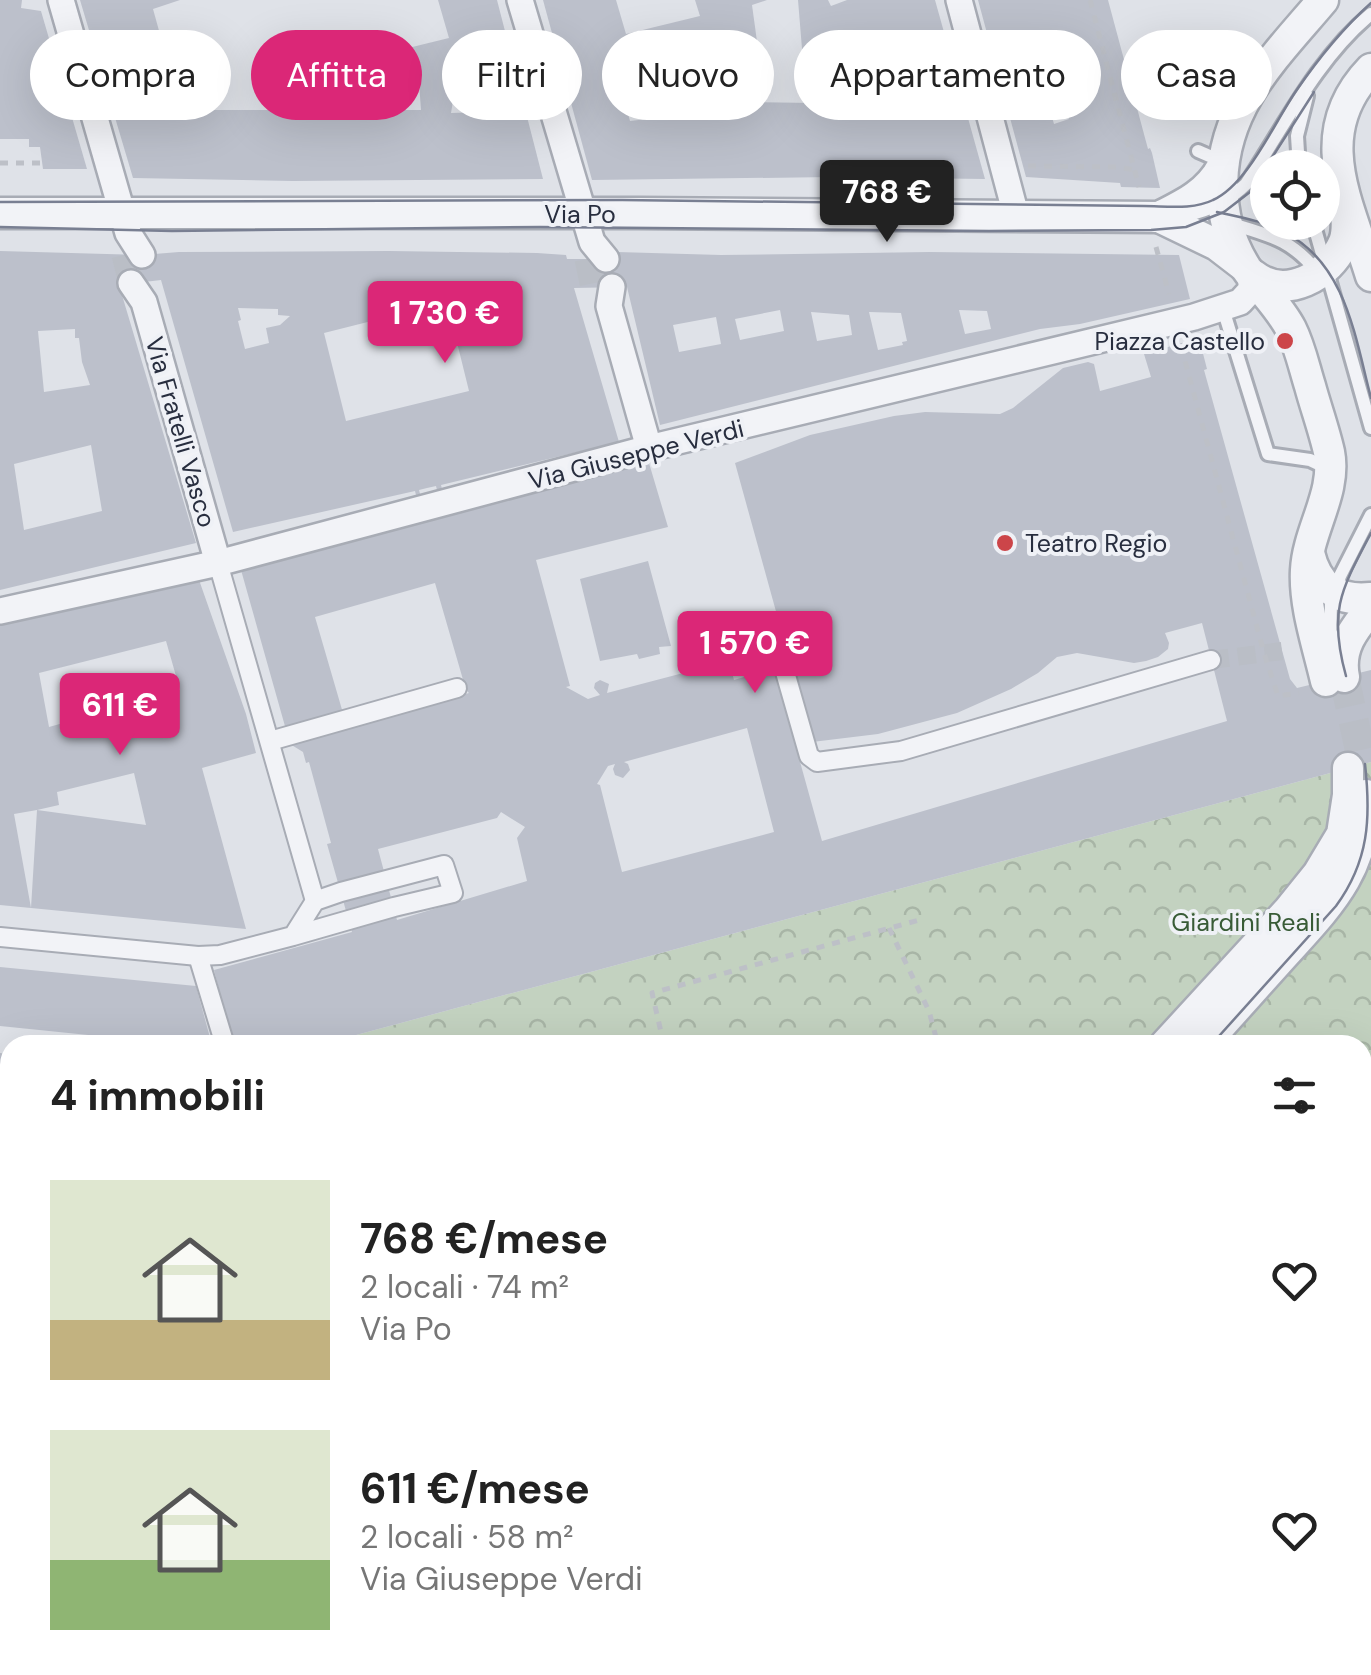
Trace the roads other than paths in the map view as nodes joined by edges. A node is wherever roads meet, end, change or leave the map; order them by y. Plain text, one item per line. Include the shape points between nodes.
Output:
1 (61, 0) edge
2 (520, 0) edge
3 (958, 0) edge
4 (1323, 0) edge
5 (1371, 14) edge
6 (1371, 69) edge
7 (1317, 75) junction
8 (1298, 150) edge
9 (1215, 160) junction
10 (1345, 198) junction
11 (1225, 212) junction
12 (0, 213) edge
13 (1016, 215) junction
14 (1167, 224) junction
15 (129, 239) junction
16 (1317, 240) edge
17 (592, 244) junction
18 (1248, 270) junction
19 (1326, 276) junction
20 (1371, 276) edge
21 (141, 289) tunnel mouth
22 (605, 294) tunnel mouth
23 (1223, 309) junction
24 (884, 402) dead end
25 (747, 426) junction
26 (1371, 428) edge
27 (650, 448) junction
28 (1330, 469) junction
29 (1371, 515) edge
30 (1308, 550) junction
31 (218, 563) junction
32 (1334, 593) junction
33 (1371, 598) edge
34 (1371, 608) edge
35 (0, 611) edge
36 (782, 658) dead end
37 (1210, 660) tunnel mouth
38 (1333, 669) junction
39 (458, 688) dead end
40 (270, 740) junction
41 (315, 901) junction
42 (293, 936) junction
43 (0, 938) edge
44 (198, 956) junction
45 (222, 1035) edge
46 (1173, 1035) edge
47 (1212, 1035) edge

1 - 15 street
2 - 17 street
3 - 13 street
4 - 9 street via 1248,94
5 - 7 lane
6 - 10 street via 1339,124
7 - 8 lane
7 - 11 lane
9 - 11 street
9 - 14 street via 1212,184
10 - 19 street via 1347,230
10 - 20 street
11 - 14 lane
11 - 18 street
11 - 19 lane via 1289,243
12 - 15 street, Via Po
13 - 14 street, Via Po
13 - 17 street, Via Po
14 - 18 street, Via Po via 1218,245
15 - 17 street, Via Po
16 - 19 lane
18 - 19 street via 1260,281 1291,287
18 - 23 street via 1252,282 1245,298
18 - 28 street via 1292,331
19 - 26 lane
21 - 31 street, Via Fratelli Vasco
22 - 27 street
23 - 25 street, Via Giuseppe Verdi
23 - 28 lane via 1268,454
24 - 25 lane
25 - 27 street, Via Giuseppe Verdi
27 - 31 street, Via Giuseppe Verdi
28 - 30 street
29 - 32 lane
30 - 32 street
30 - 38 street via 1306,587
31 - 35 street, Via Giuseppe Verdi
31 - 40 street
32 - 33 street
32 - 38 lane
34 - 38 street
36 - 37 street via 809,756 817,762 901,751
39 - 40 street
40 - 41 street
41 - 42 street
41 - 42 street via 444,865 453,893
42 - 44 street
43 - 44 street
44 - 45 street
46 - 47 street via 1318,874 1342,834 1356,766 1366,784 1363,836 1344,884

